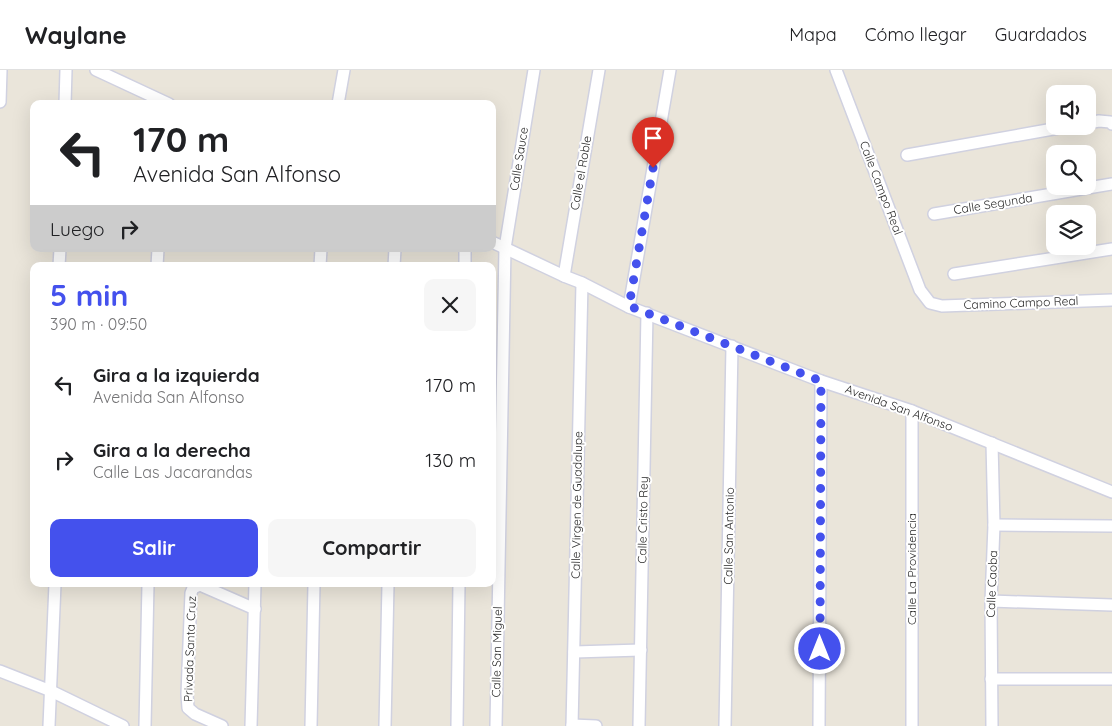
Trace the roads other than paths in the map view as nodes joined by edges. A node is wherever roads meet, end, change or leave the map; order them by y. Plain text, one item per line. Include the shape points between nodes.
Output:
1 (1, 70) edge
2 (66, 70) edge
3 (344, 70) edge
4 (534, 70) edge
5 (599, 70) edge
6 (670, 70) edge
7 (836, 70) edge
8 (100, 71) edge
9 (65, 100) edge
10 (158, 100) edge
11 (339, 100) edge
12 (0, 102) edge
13 (1096, 122) edge
14 (1111, 123) edge
15 (1046, 130) edge
16 (906, 155) dead end
17 (1112, 184) edge
18 (934, 214) dead end
19 (496, 244) edge
20 (505, 248) junction
21 (1112, 250) edge
22 (954, 274) dead end
23 (564, 276) junction
24 (582, 283) junction
25 (1112, 300) edge
26 (930, 304) joint
27 (629, 306) junction
28 (647, 314) junction
29 (732, 346) junction
30 (821, 381) junction
31 (912, 412) junction
32 (992, 443) junction
33 (1112, 492) edge
34 (994, 525) junction
35 (1112, 526) edge
36 (55, 587) edge
37 (148, 587) edge
38 (195, 587) edge
39 (205, 587) edge
40 (255, 587) edge
41 (313, 587) edge
42 (388, 587) edge
43 (459, 587) edge
44 (991, 601) junction
45 (1112, 605) edge
46 (255, 609) junction
47 (641, 650) junction
48 (574, 652) junction
49 (0, 670) edge
50 (991, 679) junction
51 (1112, 680) edge
52 (51, 691) junction
53 (101, 721) edge
54 (572, 725) edge
55 (48, 726) edge
56 (123, 726) edge
57 (145, 726) edge
58 (222, 726) edge
59 (251, 726) edge
60 (311, 726) edge
61 (385, 726) edge
62 (457, 726) edge
63 (496, 726) edge
64 (596, 726) edge
65 (639, 726) edge
66 (725, 726) edge
67 (819, 726) edge
68 (912, 726) edge
69 (992, 726) edge

1 - 12 street
2 - 9 street
3 - 11 street
4 - 20 street, Calle Sauce
5 - 23 street, Calle el Roble
6 - 27 street
7 - 26 street, Calle Campo Real via 920,290
8 - 10 street
13 - 14 street
15 - 16 street
17 - 18 street, Calle Segunda
19 - 20 street, Avenida San Alfonso
20 - 23 street, Avenida San Alfonso
20 - 63 street, Calle San Miguel
21 - 22 street
23 - 24 street, Avenida San Alfonso
24 - 27 street, Avenida San Alfonso
24 - 48 street, Calle Virgen de Guadalupe
25 - 26 street, Camino Campo Real
27 - 28 street, Avenida San Alfonso
28 - 29 street, Avenida San Alfonso
28 - 47 street, Calle Cristo Rey
29 - 30 street, Avenida San Alfonso
29 - 66 street, Calle San Antonio
30 - 31 street, Avenida San Alfonso
30 - 67 street
31 - 32 street, Avenida San Alfonso
31 - 68 street, Calle La Providencia
32 - 33 street, Avenida San Alfonso
32 - 34 street, Calle Caoba
34 - 35 street
34 - 44 street, Calle Caoba
36 - 52 street
37 - 57 street
38 - 58 street, Privada Santa Cruz via 191,593 188,708
39 - 46 street, Privada Santa Cruz
40 - 46 street
41 - 60 street
42 - 61 street
43 - 62 street
44 - 45 street
44 - 50 street, Calle Caoba
46 - 59 street
47 - 48 street
47 - 65 street, Calle Cristo Rey
48 - 54 street, Calle Virgen de Guadalupe
49 - 52 street
50 - 51 street
50 - 69 street, Calle Caoba
52 - 53 street
52 - 55 street
53 - 56 street
54 - 64 street

